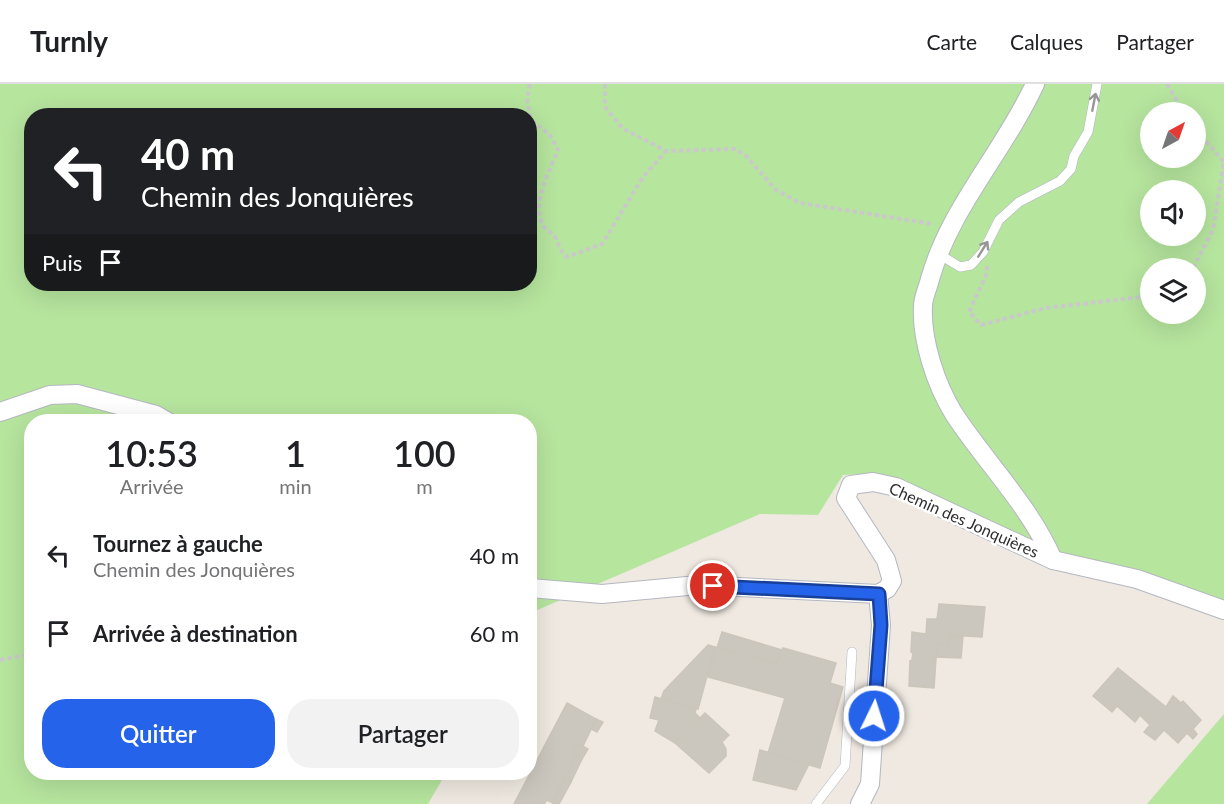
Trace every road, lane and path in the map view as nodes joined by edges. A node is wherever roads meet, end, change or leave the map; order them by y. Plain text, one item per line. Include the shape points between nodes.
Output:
1 (530, 84) edge
2 (604, 84) edge
3 (1035, 84) edge
4 (1097, 84) edge
5 (1167, 84) edge
6 (1178, 102) edge
7 (529, 108) edge
8 (537, 125) edge
9 (1206, 141) edge
10 (666, 151) junction
11 (1224, 161) edge
12 (950, 228) junction
13 (988, 242) junction
14 (937, 253) junction
15 (1198, 258) edge
16 (1140, 297) edge
17 (0, 412) edge
18 (152, 414) edge
19 (1053, 560) junction
20 (537, 589) edge
21 (879, 594) junction
22 (1224, 610) edge
23 (852, 652) dead end
24 (24, 656) edge
25 (0, 660) edge
26 (816, 804) edge
27 (860, 804) edge

1 - 7 path
2 - 10 path via 605,107 622,128
3 - 12 street via 1020,118
13 -> 4 lane via 999,220 1019,202 1060,181 1071,169 1088,132
5 - 6 path
8 - 10 path via 550,135 558,150 541,194 539,212 542,225 556,238 559,250 567,257 602,244 644,177
9 - 11 path
10 - 12 path via 735,149 776,190 800,203
11 - 15 path via 1213,230
12 - 14 street
14 -> 13 lane via 960,267 971,265
13 - 16 path via 987,273 969,312 981,325 1046,308
14 - 19 street via 923,305 928,354 944,398 974,445 1040,531
17 - 18 street via 50,395 77,394
19 - 21 street, Chemin des Jonquières via 896,487 873,482 851,485 846,498 886,560 892,580
19 - 22 street, Chemin des Jonquières via 1137,579
20 - 21 street via 602,594 698,585
21 - 27 street via 881,625 870,784
23 - 26 lane via 845,766
24 - 25 path

